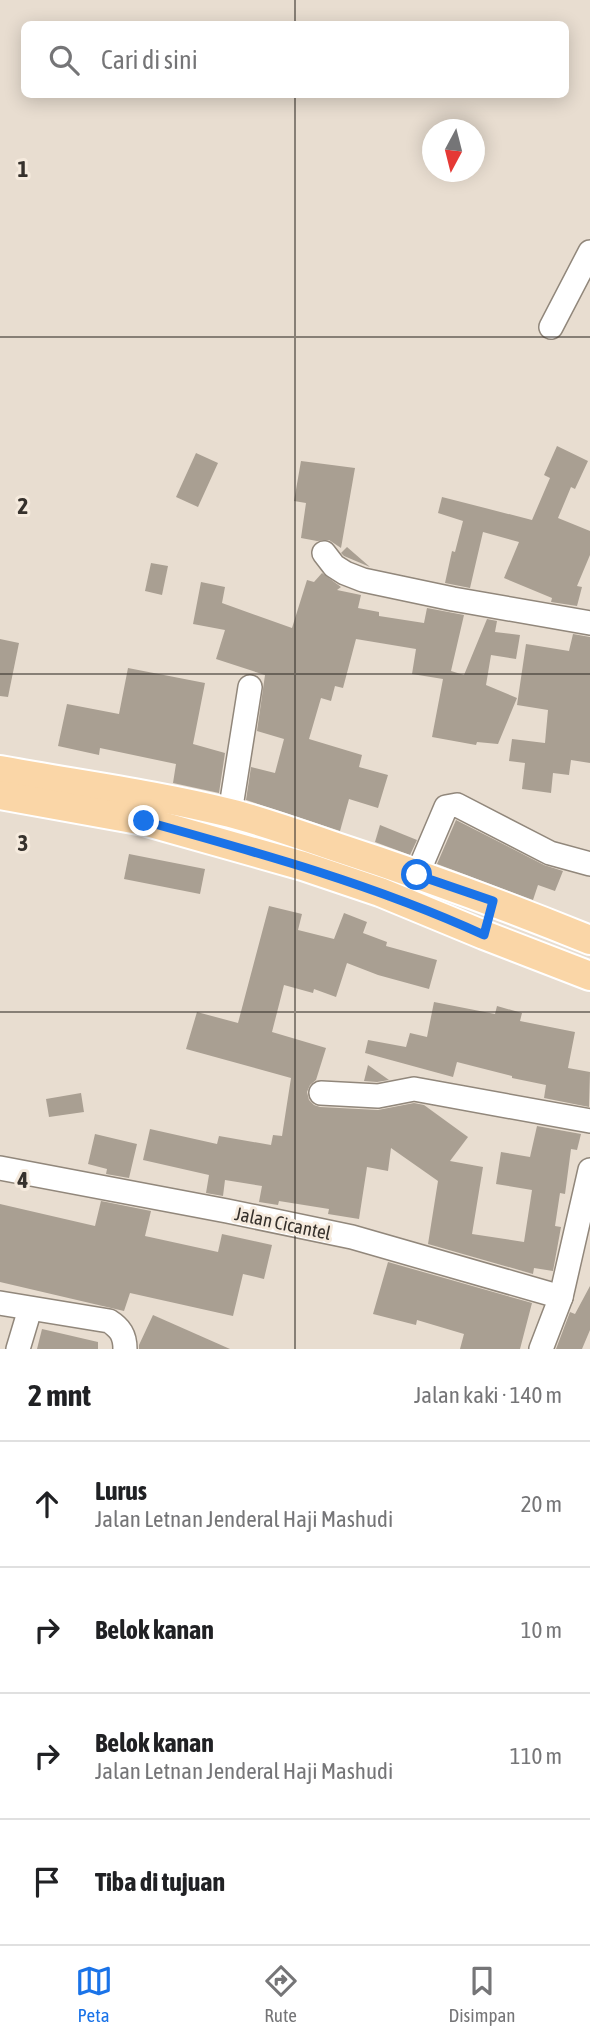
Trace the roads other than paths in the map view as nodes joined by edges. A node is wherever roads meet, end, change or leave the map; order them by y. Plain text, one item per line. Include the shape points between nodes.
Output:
1 (590, 252) edge
2 (551, 327) dead end
3 (324, 553) dead end
4 (590, 624) edge
5 (250, 687) dead end
6 (0, 770) edge
7 (0, 795) edge
8 (230, 813) junction
9 (590, 863) edge
10 (417, 875) junction
11 (493, 901) junction
12 (484, 935) junction
13 (590, 940) edge
14 (590, 976) edge
15 (321, 1093) dead end
16 (590, 1121) edge
17 (0, 1168) edge
18 (590, 1170) edge
19 (561, 1297) junction
20 (0, 1303) edge
21 (30, 1309) junction
22 (18, 1349) edge
23 (125, 1349) edge
24 (541, 1349) edge

1 - 2 street
3 - 4 street via 334,566 363,580
5 - 8 street
6 - 8 main road
7 - 12 main road via 144,821 238,847 380,892
8 - 10 main road
9 - 10 street via 550,853 457,805 446,807
10 - 11 main road
11 - 12 main road
11 - 13 main road
12 - 14 main road
15 - 16 street via 378,1096 414,1089
17 - 19 street, Jalan Cicantel via 352,1237
18 - 19 street
19 - 24 street
20 - 21 street
21 - 22 street
21 - 23 street via 109,1321 123,1334

